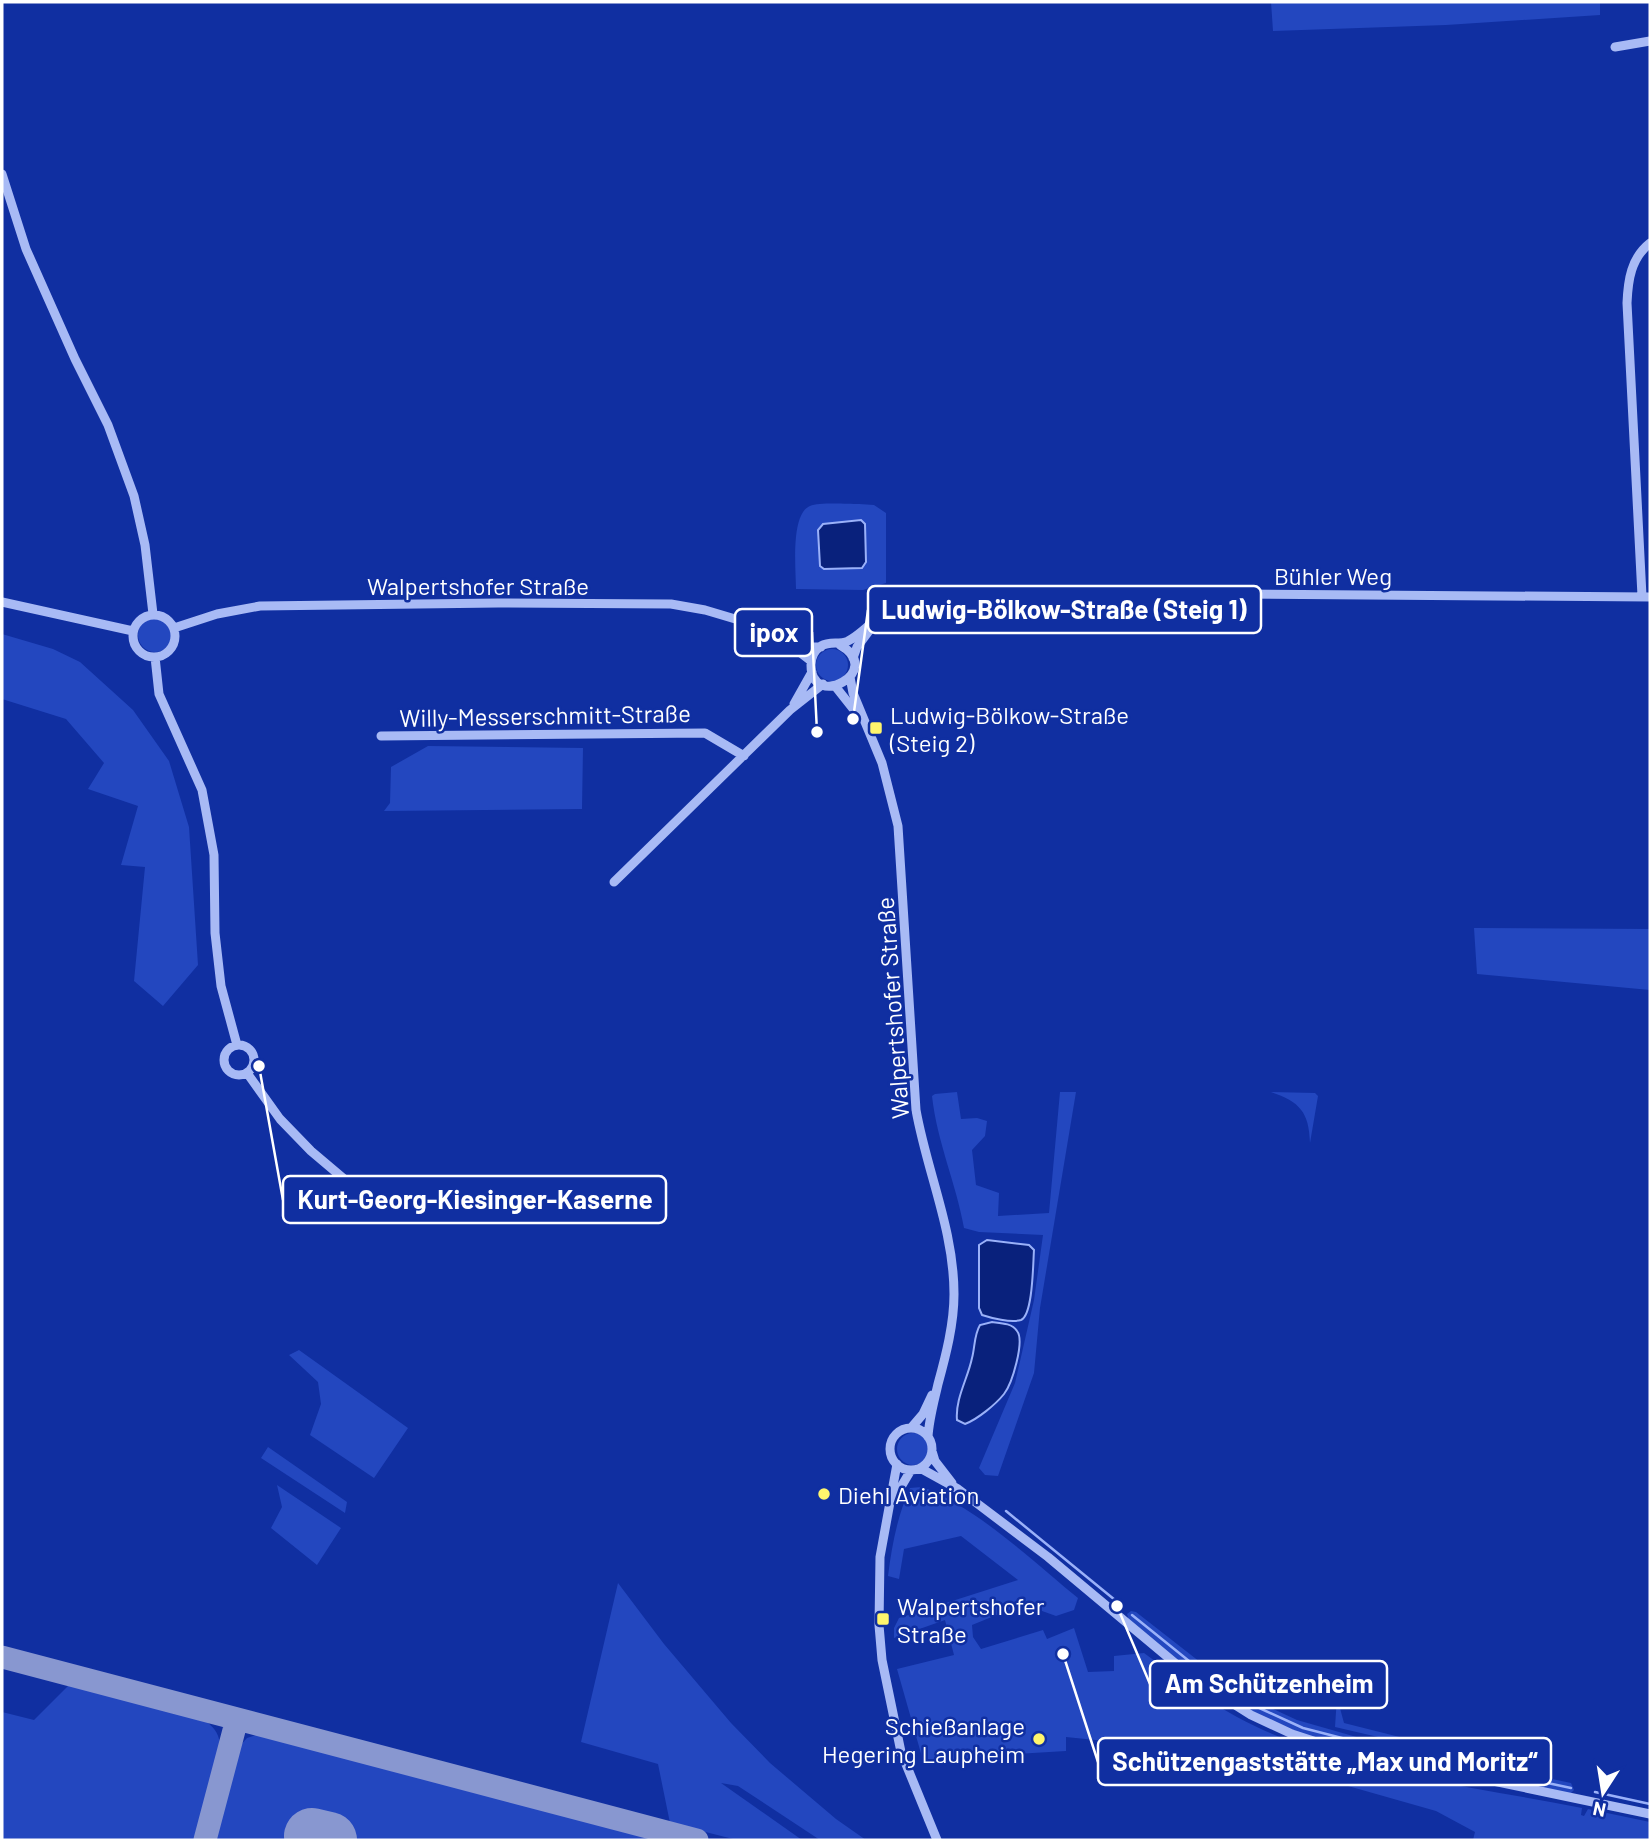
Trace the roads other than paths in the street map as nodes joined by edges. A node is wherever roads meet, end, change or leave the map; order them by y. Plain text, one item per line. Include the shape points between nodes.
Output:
1 (1650, 41) edge
2 (1615, 47) dead end
3 (2, 174) edge
4 (1650, 243) edge
5 (1646, 596) edge
6 (2, 602) edge
7 (885, 610) junction
8 (152, 614) junction
9 (174, 628) junction
10 (133, 631) junction
11 (779, 637) junction
12 (840, 645) junction
13 (821, 647) junction
14 (155, 657) junction
15 (853, 658) junction
16 (811, 661) junction
17 (812, 672) junction
18 (850, 677) junction
19 (823, 684) junction
20 (835, 686) junction
21 (790, 709) junction
22 (865, 724) junction
23 (382, 736) dead end
24 (744, 757) junction
25 (614, 882) dead end
26 (237, 1045) junction
27 (247, 1073) junction
28 (369, 1200) dead end
29 (941, 1374) junction
30 (911, 1428) junction
31 (928, 1437) junction
32 (932, 1450) junction
33 (897, 1464) junction
34 (916, 1469) junction
35 (958, 1489) junction
36 (888, 1511) junction
37 (1650, 1814) edge
38 (937, 1840) edge

1 - 2 street
3 - 8 street via 26,249 108,425 134,496
4 - 5 street via 1636,259 1626,303
5 - 7 street, Bühler Weg via 954,592 896,598
6 - 10 street
7 - 12 street, Bühler Weg
7 - 15 street, Bühler Weg
8 - 9 street via 166,617
8 - 10 street via 138,621
9 - 11 street, Walpertshofer Straße via 260,606 671,604 742,621
9 - 14 street via 172,648
10 - 14 street via 137,649
11 - 13 street, Walpertshofer Straße
11 - 16 street, Walpertshofer Straße
12 - 13 street
12 - 15 street
13 - 16 street
14 - 26 street via 159,694 202,790 214,855 221,986
15 - 18 street
16 - 17 street
17 - 19 street
17 - 21 street
18 - 20 street
18 - 22 street, Walpertshofer Straße
19 - 20 street
19 - 21 street
20 - 22 street, Walpertshofer Straße
21 - 24 street
22 - 29 street, Walpertshofer Straße via 886,774 898,826 916,1110 950,1245 954,1294
23 - 24 street, Willy-Messerschmitt-Straße via 705,733
24 - 25 street
26 - 27 street via 253,1053 255,1062
26 - 27 street via 228,1050 225,1065 234,1074
27 - 28 street via 280,1119
29 - 30 street, Walpertshofer Straße via 923,1414
29 - 31 street, Walpertshofer Straße
30 - 31 street
30 - 33 street via 898,1433 891,1444
31 - 32 street
32 - 34 street via 929,1461
32 - 35 street via 935,1461
33 - 34 street
33 - 36 street
34 - 35 street
34 - 36 street via 903,1480
35 - 37 street via 1194,1679 1261,1720 1335,1748
36 - 38 street via 878,1595 882,1660 901,1752

